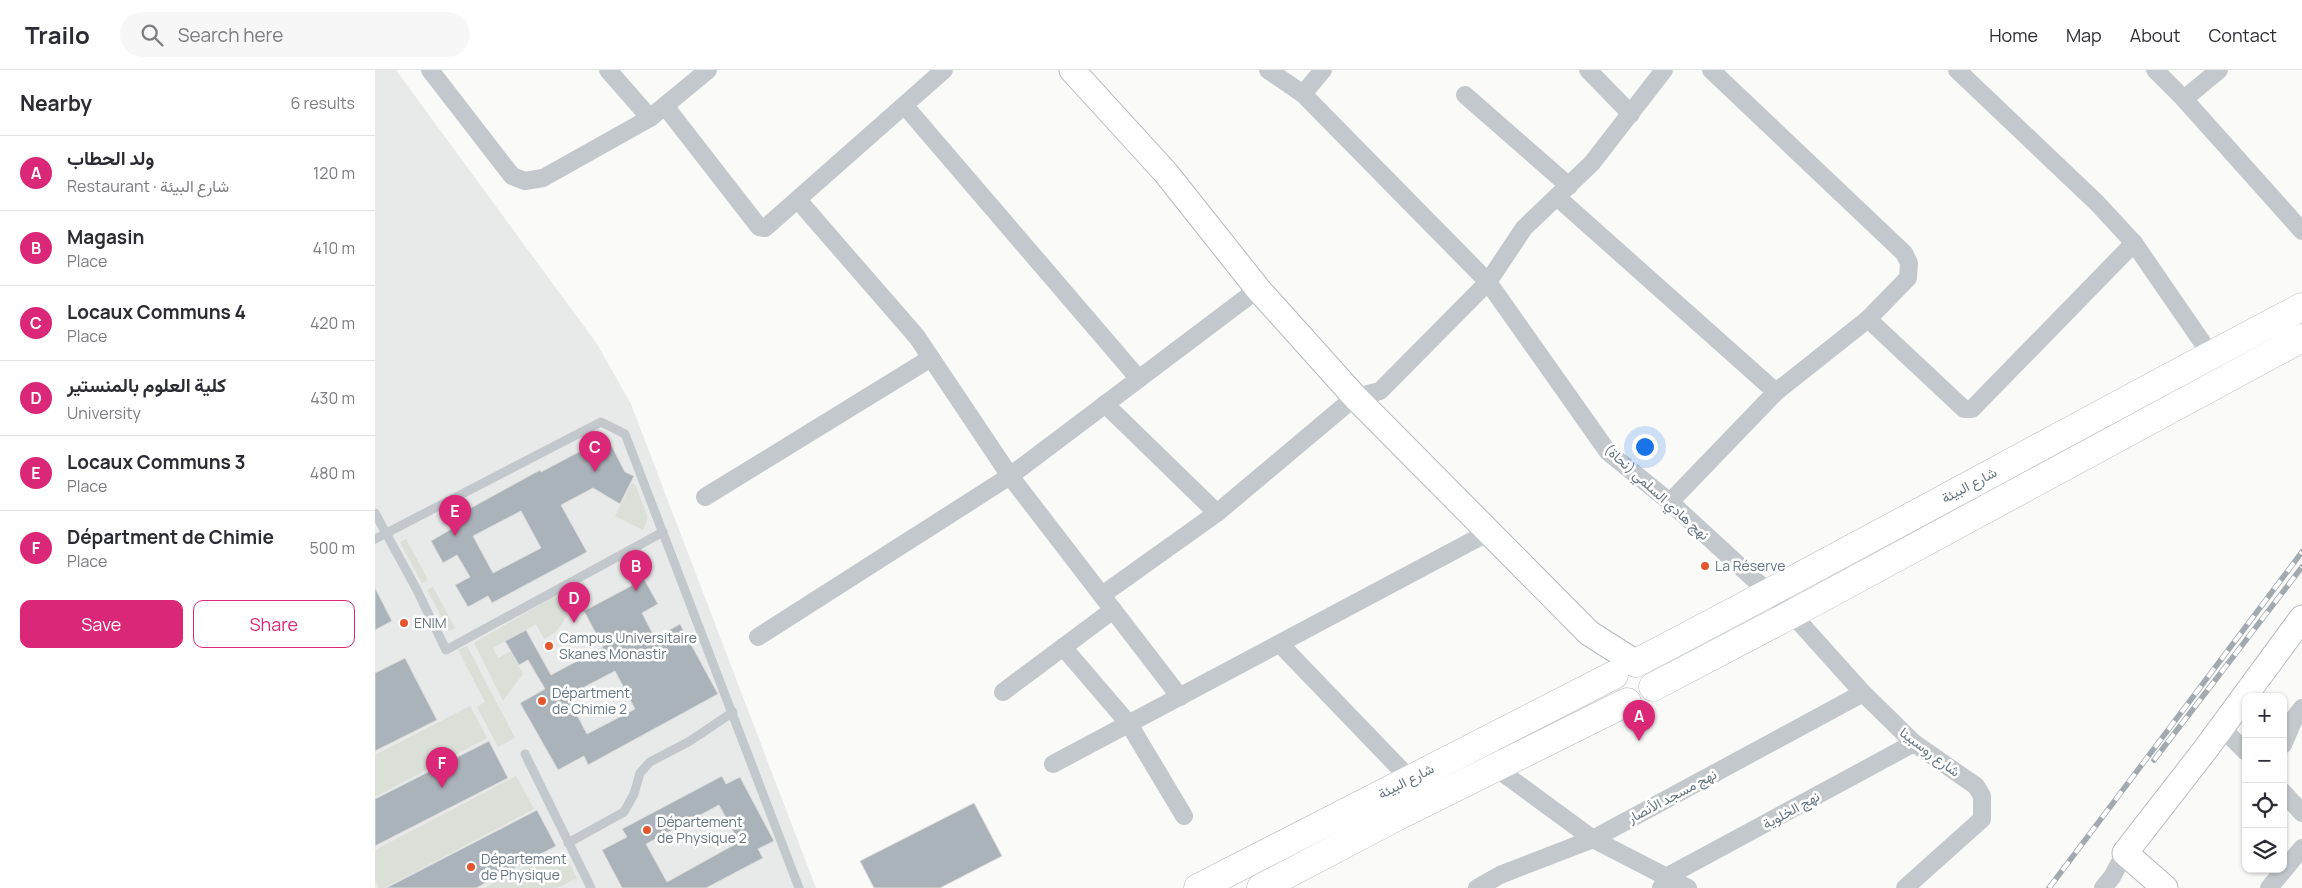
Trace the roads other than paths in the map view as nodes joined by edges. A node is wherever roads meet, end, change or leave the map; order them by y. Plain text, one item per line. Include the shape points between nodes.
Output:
1 (430, 70) edge
2 (608, 70) edge
3 (708, 70) edge
4 (944, 70) edge
5 (1072, 70) edge
6 (1268, 70) edge
7 (1323, 70) edge
8 (1588, 70) edge
9 (1664, 70) edge
10 (1711, 70) edge
11 (1957, 70) edge
12 (2155, 70) edge
13 (2219, 70) edge
14 (1303, 94) junction
15 (1465, 95) dead end
16 (2184, 99) junction
17 (665, 106) junction
18 (905, 106) junction
19 (1631, 114) junction
20 (650, 118) junction
21 (1563, 191) junction
22 (798, 200) junction
23 (2302, 231) edge
24 (2134, 244) junction
25 (1488, 282) junction
26 (1258, 289) junction
27 (2302, 307) edge
28 (1868, 319) junction
29 (2302, 338) edge
30 (2211, 355) junction
31 (931, 358) junction
32 (1139, 379) junction
33 (1776, 392) junction
34 (1355, 397) junction
35 (1105, 404) junction
36 (1010, 476) junction
37 (705, 497) dead end
38 (1669, 502) junction
39 (375, 513) edge
40 (1217, 513) junction
41 (663, 532) junction
42 (1489, 532) junction
43 (387, 533) junction
44 (375, 539) edge
45 (1769, 594) junction
46 (1102, 595) junction
47 (1113, 610) junction
48 (1792, 614) junction
49 (2300, 626) edge
50 (757, 637) dead end
51 (1280, 644) junction
52 (1063, 647) junction
53 (1625, 669) junction
54 (1653, 687) junction
55 (1003, 692) dead end
56 (1863, 693) junction
57 (1180, 697) junction
58 (1627, 702) junction
59 (2302, 708) edge
60 (733, 712) junction
61 (1129, 724) junction
62 (2221, 727) junction
63 (2286, 738) edge
64 (1914, 743) junction
65 (2242, 748) edge
66 (525, 754) dead end
67 (1053, 764) dead end
68 (1496, 768) junction
69 (1410, 780) junction
70 (2287, 796) edge
71 (2302, 813) edge
72 (1184, 816) dead end
73 (1593, 839) junction
74 (568, 843) junction
75 (2302, 848) edge
76 (2125, 853) junction
77 (1664, 882) edge
78 (591, 888) edge
79 (799, 888) edge
80 (1199, 888) edge
81 (1261, 888) edge
82 (1477, 888) edge
83 (1689, 888) edge
84 (1905, 888) edge
85 (2103, 888) edge
86 (2165, 888) edge
87 (2269, 888) edge

1 - 20 street via 512,176 525,182 543,178
2 - 20 street
3 - 17 street
4 - 18 street
5 - 26 street via 1166,173
6 - 14 street, نهج هادي السلمي (نحاة)
7 - 14 street
8 - 19 street
9 - 19 street
10 - 28 street via 1904,254 1909,264 1908,278
11 - 24 street via 2097,203
12 - 16 street
13 - 16 street
14 - 25 street, نهج هادي السلمي (نحاة)
15 - 21 street
16 - 23 street
17 - 20 street
17 - 22 street via 759,227 770,225
18 - 22 street
18 - 32 street
19 - 21 street via 1592,163
21 - 25 street via 1524,228
21 - 33 street
22 - 31 street via 917,337
24 - 28 street via 1972,409 1964,409 1958,404
24 - 30 street
25 - 34 street via 1380,391
25 - 38 street, نهج هادي السلمي (نحاة) via 1608,452
26 - 32 street
26 - 34 street
27 - 30 main road, شارع البيئة
28 - 33 street
29 - 48 main road, شارع البيئة
30 - 45 main road, شارع البيئة
31 - 36 street
31 - 37 street
32 - 35 street
33 - 38 street
34 - 40 street
34 - 42 street
35 - 36 street
35 - 40 street
36 - 46 street
36 - 50 street
38 - 45 street, نهج هادي السلمي (نحاة)
39 - 43 lane
40 - 46 street
41 - 43 lane via 625,434 601,422
41 - 43 lane via 447,650
41 - 60 lane
42 - 51 street
42 - 53 street
43 - 44 lane
45 - 48 street, شارع روسبينا
45 - 53 main road, شارع البيئة
46 - 47 street
47 - 52 street
47 - 57 street
48 - 54 main road, شارع البيئة
48 - 56 street, شارع روسبينا
49 - 62 street
51 - 57 street
51 - 69 street
52 - 55 street
52 - 61 street
53 - 54 main road via 1642,665 1651,674
53 - 58 main road via 1613,688 1621,700
53 - 69 main road, شارع البيئة
54 - 58 main road, شارع البيئة via 1641,702
56 - 64 street, شارع روسبينا
56 - 73 street, نهج مسجد الأنصار
57 - 61 street
58 - 68 main road, شارع البيئة
59 - 63 street
60 - 74 lane via 650,762 640,773 624,812
60 - 79 lane
61 - 67 street
61 - 72 street
62 - 65 street
62 - 76 street
64 - 77 street, نهج الخلوية
64 - 84 street, شارع روسبينا via 1976,786 1983,796 1984,809 1982,819
66 - 74 lane
68 - 73 street
68 - 81 main road, شارع البيئة
69 - 80 main road, شارع البيئة
70 - 71 street
73 - 77 street
73 - 82 street, نهج مسجد الأنصار via 1500,875
74 - 78 lane
75 - 87 street
76 - 85 street
76 - 86 street
77 - 83 street

